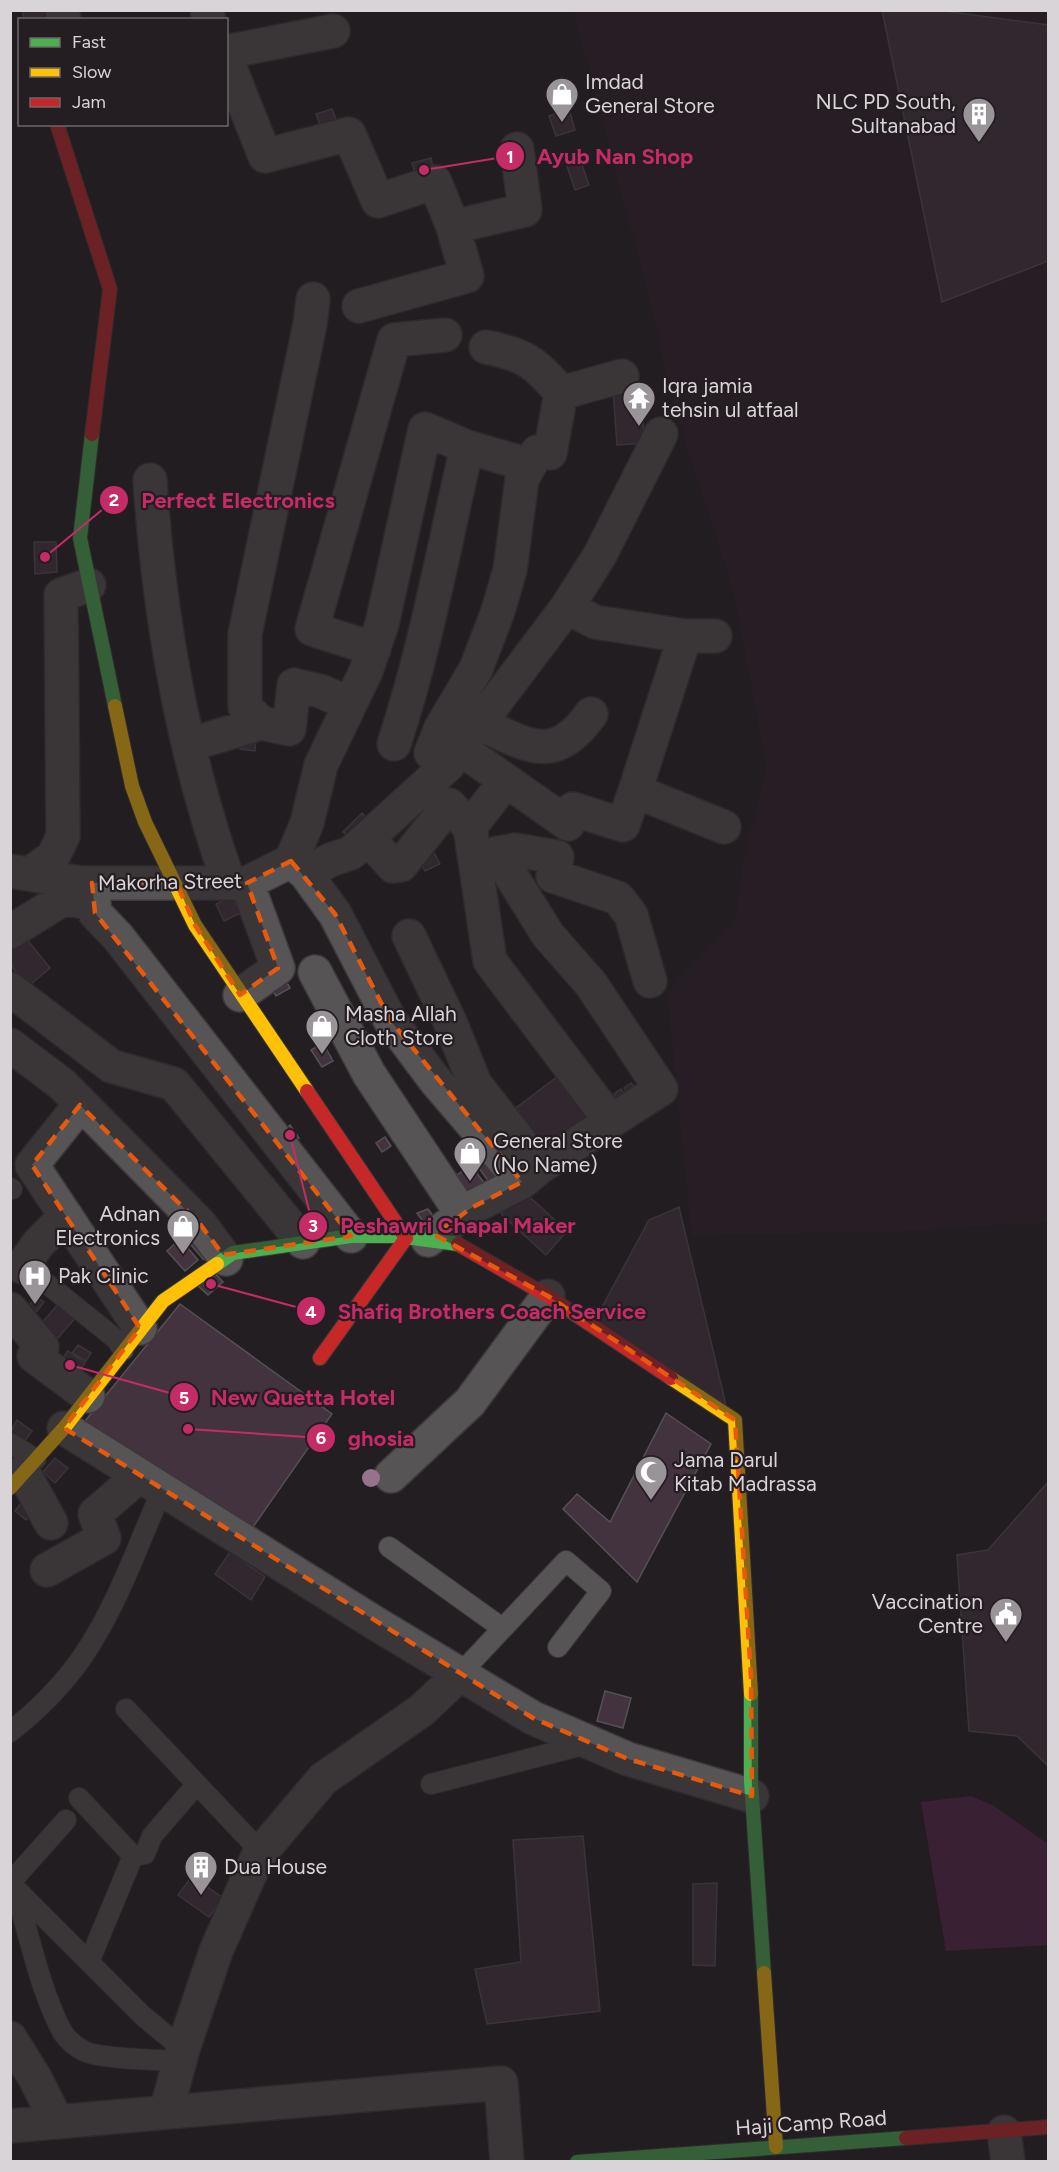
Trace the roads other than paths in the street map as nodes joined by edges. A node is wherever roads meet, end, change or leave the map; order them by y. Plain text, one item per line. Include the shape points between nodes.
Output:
1 (299, 25) edge
2 (333, 32) dead end
3 (228, 51) edge
4 (228, 63) edge
5 (58, 126) edge
6 (517, 149) dead end
7 (453, 227) junction
8 (313, 299) dead end
9 (358, 306) dead end
10 (445, 335) dead end
11 (486, 347) dead end
12 (622, 376) dead end
13 (561, 393) junction
14 (662, 434) dead end
15 (468, 447) junction
16 (529, 465) junction
17 (150, 480) dead end
18 (89, 585) junction
19 (567, 607) junction
20 (374, 649) junction
21 (350, 704) junction
22 (591, 714) dead end
23 (261, 723) junction
24 (394, 744) dead end
25 (189, 745) junction
26 (463, 746) junction
27 (505, 782) junction
28 (634, 791) junction
29 (724, 827) dead end
30 (368, 838) junction
31 (480, 846) junction
32 (298, 867) junction
33 (20, 873) edge
34 (176, 882) junction
35 (238, 883) junction
36 (93, 893) junction
37 (10, 932) edge
38 (409, 936) dead end
39 (315, 972) dead end
40 (650, 981) dead end
41 (10, 989) edge
42 (240, 995) junction
43 (10, 1045) edge
44 (80, 1105) junction
45 (610, 1120) junction
46 (531, 1175) junction
47 (462, 1215) junction
48 (66, 1216) junction
49 (351, 1236) junction
50 (417, 1239) junction
51 (303, 1242) junction
52 (226, 1259) junction
53 (15, 1267) edge
54 (548, 1296) junction
55 (10, 1309) edge
56 (131, 1339) junction
57 (320, 1358) dead end
58 (88, 1396) junction
59 (64, 1428) junction
60 (20, 1465) edge
61 (391, 1476) dead end
62 (151, 1483) junction
63 (51, 1523) dead end
64 (389, 1547) dead end
65 (46, 1570) dead end
66 (502, 1629) junction
67 (558, 1647) dead end
68 (460, 1674) junction
69 (126, 1709) dead end
70 (10, 1732) edge
71 (591, 1743) junction
72 (197, 1784) junction
73 (432, 1784) dead end
74 (752, 1796) junction
75 (79, 1798) dead end
76 (66, 1820) dead end
77 (261, 1852) junction
78 (133, 1856) junction
79 (12, 1884) edge
80 (89, 1962) junction
81 (10, 2038) edge
82 (182, 2055) junction
83 (166, 2112) junction
84 (57, 2122) junction
85 (10, 2126) edge
86 (1048, 2127) edge
87 (776, 2146) junction
88 (1006, 2147) edge
89 (507, 2162) edge
90 (577, 2162) edge

1 - 2 street
1 - 3 street
4 - 7 street via 265,156 348,134 378,201 435,182
5 - 18 street via 110,289 80,538
6 - 7 street via 525,210
7 - 9 street via 467,276
8 - 23 street via 245,634 245,707
10 - 20 street via 394,340 312,629
11 - 13 street via 514,352 544,371
12 - 13 street
13 - 16 street via 550,453 537,452
14 - 19 street, Makorha Street via 600,555
15 - 16 street
15 - 20 street via 425,429
15 - 24 street via 417,675
16 - 26 street via 522,479 510,570 498,611 476,669 431,753
17 - 25 street via 159,592
18 - 33 street via 61,595 63,836 53,857
18 - 34 street via 132,786 145,822
19 - 26 street, Makorha Street
19 - 28 street via 595,621 700,636
20 - 21 street
21 - 23 street via 294,685 289,729
21 - 32 street via 321,765
22 - 26 street via 578,732 562,744
23 - 25 street
25 - 35 street via 205,816
26 - 27 street
26 - 30 street, Makorha Street
27 - 28 street via 568,824 573,809 623,825
27 - 31 street
28 - 29 street
30 - 31 street via 393,866 401,865 449,804
30 - 32 street, Makorha Street via 351,852
31 - 40 street via 557,857 553,876 618,898 631,915
31 - 45 street via 490,961
31 - 45 street via 548,936 591,984 661,1089
32 - 35 street, Makorha Street
32 - 46 street via 335,914 390,1020 441,1088
33 - 36 street, Makorha Street
34 - 35 street, Makorha Street
34 - 36 street, Makorha Street
34 - 42 street via 195,925
35 - 42 street via 278,968
36 - 37 street via 63,899
36 - 49 street via 95,913 118,937
38 - 46 street via 475,1084
39 - 47 street via 369,1074
41 - 51 street via 111,1066 174,1084
42 - 50 street
43 - 44 street via 63,1085
44 - 48 street via 32,1165
44 - 52 street via 200,1224
45 - 46 street
46 - 47 street
47 - 50 street
48 - 53 street
48 - 56 street
49 - 50 street
49 - 51 street
50 - 54 street via 464,1246
50 - 57 street
51 - 52 street via 233,1253
52 - 56 street via 163,1301
53 - 56 lane via 117,1340
54 - 61 street via 470,1402
54 - 74 street via 735,1420 751,1677
55 - 58 street via 42,1347 34,1356
56 - 58 street
58 - 59 street
59 - 60 street
59 - 62 street
60 - 63 street
62 - 65 street via 95,1514 104,1538
62 - 68 street
62 - 70 lane via 99,1629 85,1654 43,1705
64 - 66 lane
66 - 67 lane via 566,1561 601,1591
66 - 68 lane
68 - 71 street via 533,1718
68 - 77 street via 422,1710 323,1779
69 - 72 lane
71 - 73 lane
71 - 74 street via 628,1759
72 - 77 lane
72 - 78 lane via 152,1836 145,1854
74 - 87 street
75 - 78 lane
76 - 79 lane
77 - 82 street via 216,1951
78 - 80 lane
79 - 80 lane
79 - 82 lane via 44,1983 64,2034 74,2045 86,2052 148,2060
80 - 82 lane
81 - 84 street
82 - 83 street
83 - 84 street
83 - 89 street via 501,2083
84 - 85 street
86 - 88 street, Haji Camp Road
87 - 88 street, Haji Camp Road
87 - 90 street, Haji Camp Road

